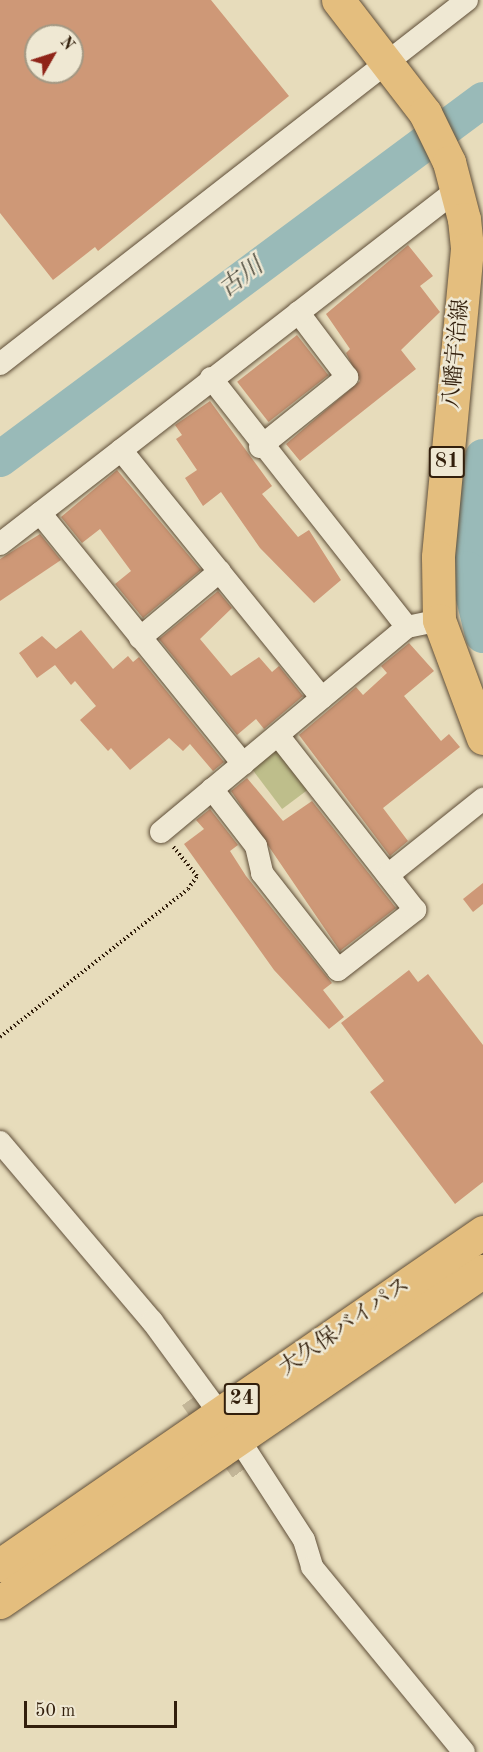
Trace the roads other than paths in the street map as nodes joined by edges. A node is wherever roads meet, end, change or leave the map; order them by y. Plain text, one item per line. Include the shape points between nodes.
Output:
1 (338, 0) edge
2 (467, 0) edge
3 (390, 64) junction
4 (456, 185) junction
5 (473, 301) edge
6 (298, 312) junction
7 (0, 364) edge
8 (211, 378) junction
9 (260, 447) junction
10 (121, 450) junction
11 (40, 513) junction
12 (0, 544) edge
13 (220, 572) junction
14 (439, 620) junction
15 (407, 627) junction
16 (140, 638) junction
17 (322, 698) junction
18 (278, 735) junction
19 (483, 738) edge
20 (243, 764) junction
21 (212, 789) junction
22 (483, 799) edge
23 (161, 832) road end
24 (388, 874) junction
25 (0, 1142) edge
26 (483, 1232) edge
27 (483, 1271) edge
28 (135, 1304) junction
29 (191, 1399) tunnel mouth
30 (229, 1426) junction
31 (242, 1472) tunnel mouth
32 (0, 1564) edge
33 (312, 1568) junction
34 (0, 1602) edge
35 (464, 1752) edge

1 - 3 main road, 八幡宇治線 / 81
2 - 3 street
3 - 4 main road, 八幡宇治線 / 81 via 425,113
3 - 7 street
4 - 5 main road, 八幡宇治線 / 81
4 - 6 street
5 - 14 main road, 八幡宇治線 / 81 via 438,557
6 - 8 street
6 - 9 street via 347,377
8 - 9 street
8 - 10 street
9 - 15 street
10 - 11 street
10 - 13 street
11 - 12 street
11 - 16 street
13 - 16 street
13 - 17 street
14 - 15 street
14 - 19 main road, 八幡宇治線 / 81
15 - 17 street
16 - 20 street
17 - 18 street
18 - 20 street
18 - 24 street
20 - 21 street
21 - 23 street
21 - 24 street via 256,846 262,873 338,970 415,910
22 - 24 street
25 - 28 street
26 - 30 main road, 大久保バイパス / 24
27 - 30 main road, 大久保バイパス / 24
28 - 29 street via 135,1318
28 - 30 street
30 - 32 main road, 大久保バイパス / 24
30 - 33 street via 304,1540
30 - 34 main road, 大久保バイパス / 24
31 - 33 street
33 - 35 street

